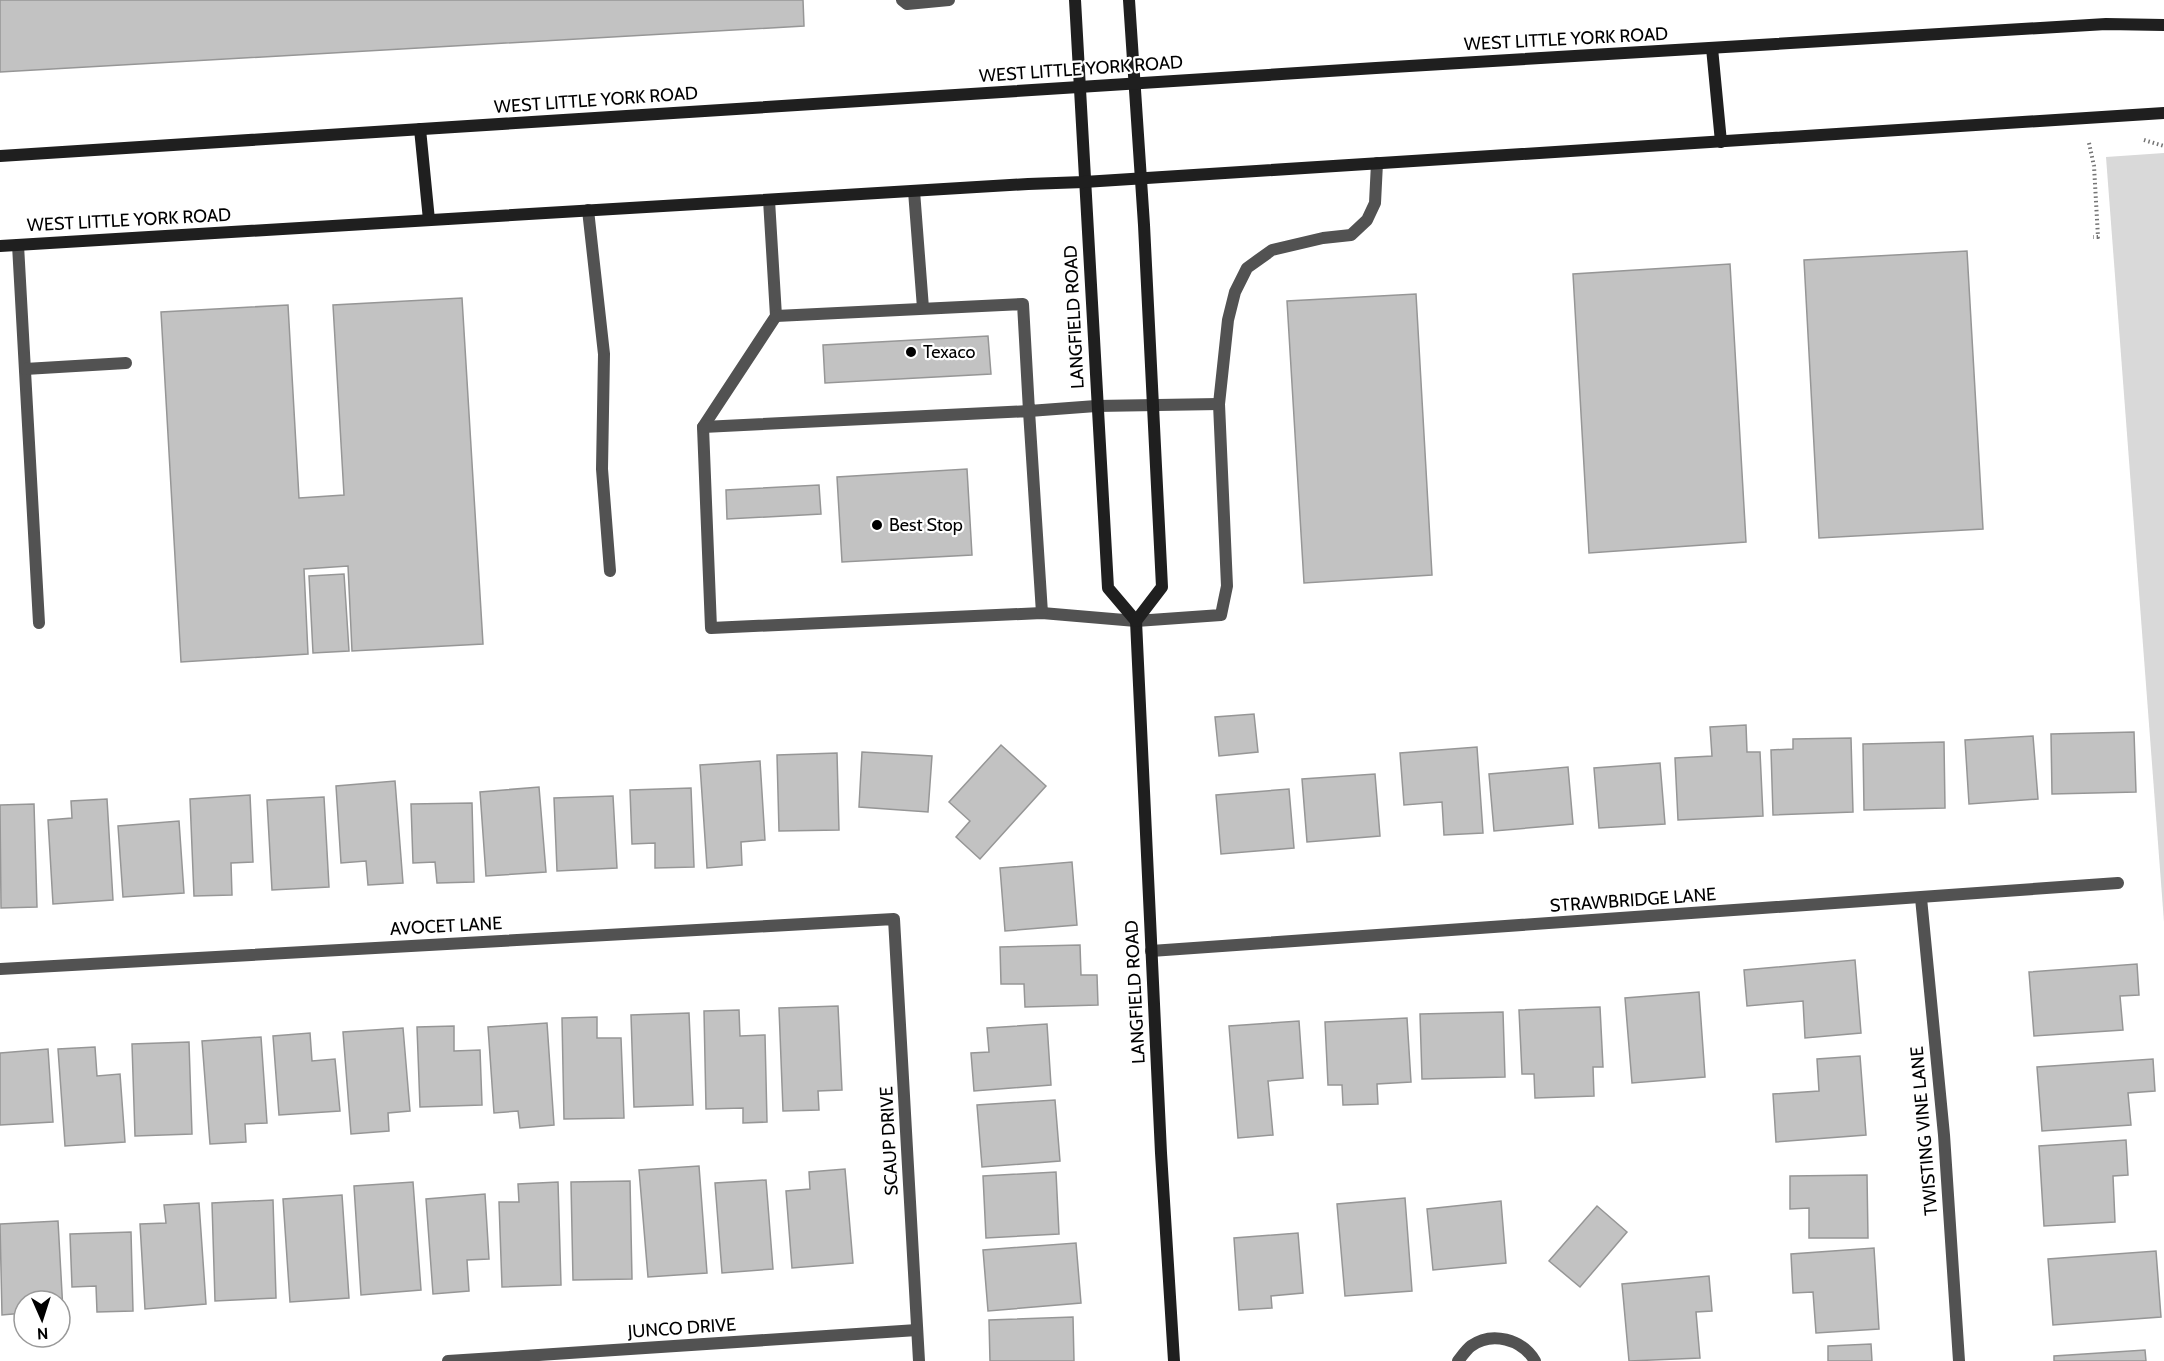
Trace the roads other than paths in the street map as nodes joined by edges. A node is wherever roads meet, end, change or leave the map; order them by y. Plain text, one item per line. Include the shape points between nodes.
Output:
1 (902, 0) edge
2 (949, 0) edge
3 (1075, 0) edge
4 (1129, 0) edge
5 (2164, 24) edge
6 (1712, 48) junction
7 (1134, 84) junction
8 (1079, 87) junction
9 (2164, 113) edge
10 (420, 129) junction
11 (1721, 142) junction
12 (0, 156) edge
13 (1377, 162) junction
14 (1139, 178) junction
15 (1084, 182) junction
16 (914, 191) junction
17 (769, 200) junction
18 (588, 210) junction
19 (429, 220) junction
20 (18, 245) junction
21 (0, 246) edge
22 (923, 309) junction
23 (776, 316) junction
24 (126, 363) dead end
25 (25, 369) junction
26 (1219, 404) junction
27 (1096, 406) junction
28 (1153, 406) junction
29 (1029, 411) junction
30 (703, 427) junction
31 (609, 571) dead end
32 (1042, 613) junction
33 (1136, 621) junction
34 (39, 623) dead end
35 (2118, 884) dead end
36 (1921, 898) junction
37 (894, 919) joint
38 (1151, 951) junction
39 (0, 969) edge
40 (917, 1330) junction
41 (448, 1361) edge
42 (919, 1361) edge
43 (1174, 1361) edge
44 (1458, 1361) edge
45 (1534, 1361) edge
46 (1959, 1361) edge

1 - 2 street via 907,4
3 - 8 main road, LANGFIELD ROAD
4 - 7 main road
5 - 6 main road, WEST LITTLE YORK ROAD
6 - 7 main road, WEST LITTLE YORK ROAD
6 - 11 main road
7 - 8 main road, WEST LITTLE YORK ROAD
7 - 14 main road
8 - 10 main road, WEST LITTLE YORK ROAD
8 - 15 main road, LANGFIELD ROAD
9 - 11 main road, WEST LITTLE YORK ROAD
10 - 12 main road, WEST LITTLE YORK ROAD
10 - 19 main road
11 - 13 main road, WEST LITTLE YORK ROAD
13 - 14 main road, WEST LITTLE YORK ROAD
13 - 26 street via 1375,203 1367,220 1350,235 1272,250 1247,268 1235,292 1228,320
14 - 15 main road, WEST LITTLE YORK ROAD
14 - 28 main road
15 - 16 main road, WEST LITTLE YORK ROAD
15 - 27 main road, LANGFIELD ROAD
16 - 17 main road, WEST LITTLE YORK ROAD
16 - 22 street
17 - 18 main road, WEST LITTLE YORK ROAD
17 - 23 street
18 - 19 main road, WEST LITTLE YORK ROAD
18 - 31 street via 604,354 602,470
19 - 20 main road, WEST LITTLE YORK ROAD
20 - 21 main road, WEST LITTLE YORK ROAD
20 - 25 street
22 - 23 street
22 - 29 street via 1023,304
23 - 30 street
24 - 25 street
25 - 34 street
26 - 28 street
26 - 33 street via 1227,586 1221,615
27 - 28 street
27 - 29 street
27 - 33 main road, LANGFIELD ROAD via 1108,588
28 - 33 main road via 1161,587
29 - 30 street
29 - 32 street
30 - 32 street via 711,628
32 - 33 street
33 - 38 main road, LANGFIELD ROAD
35 - 36 street, STRAWBRIDGE LANE
36 - 38 street, STRAWBRIDGE LANE
36 - 46 street, TWISTING VINE LANE via 1944,1135
37 - 39 street, AVOCET LANE
37 - 40 street, SCAUP DRIVE
38 - 43 main road, LANGFIELD ROAD
40 - 41 street, JUNCO DRIVE
40 - 42 street, SCAUP DRIVE
44 - 45 street via 1471,1346 1491,1338 1512,1340 1529,1352

